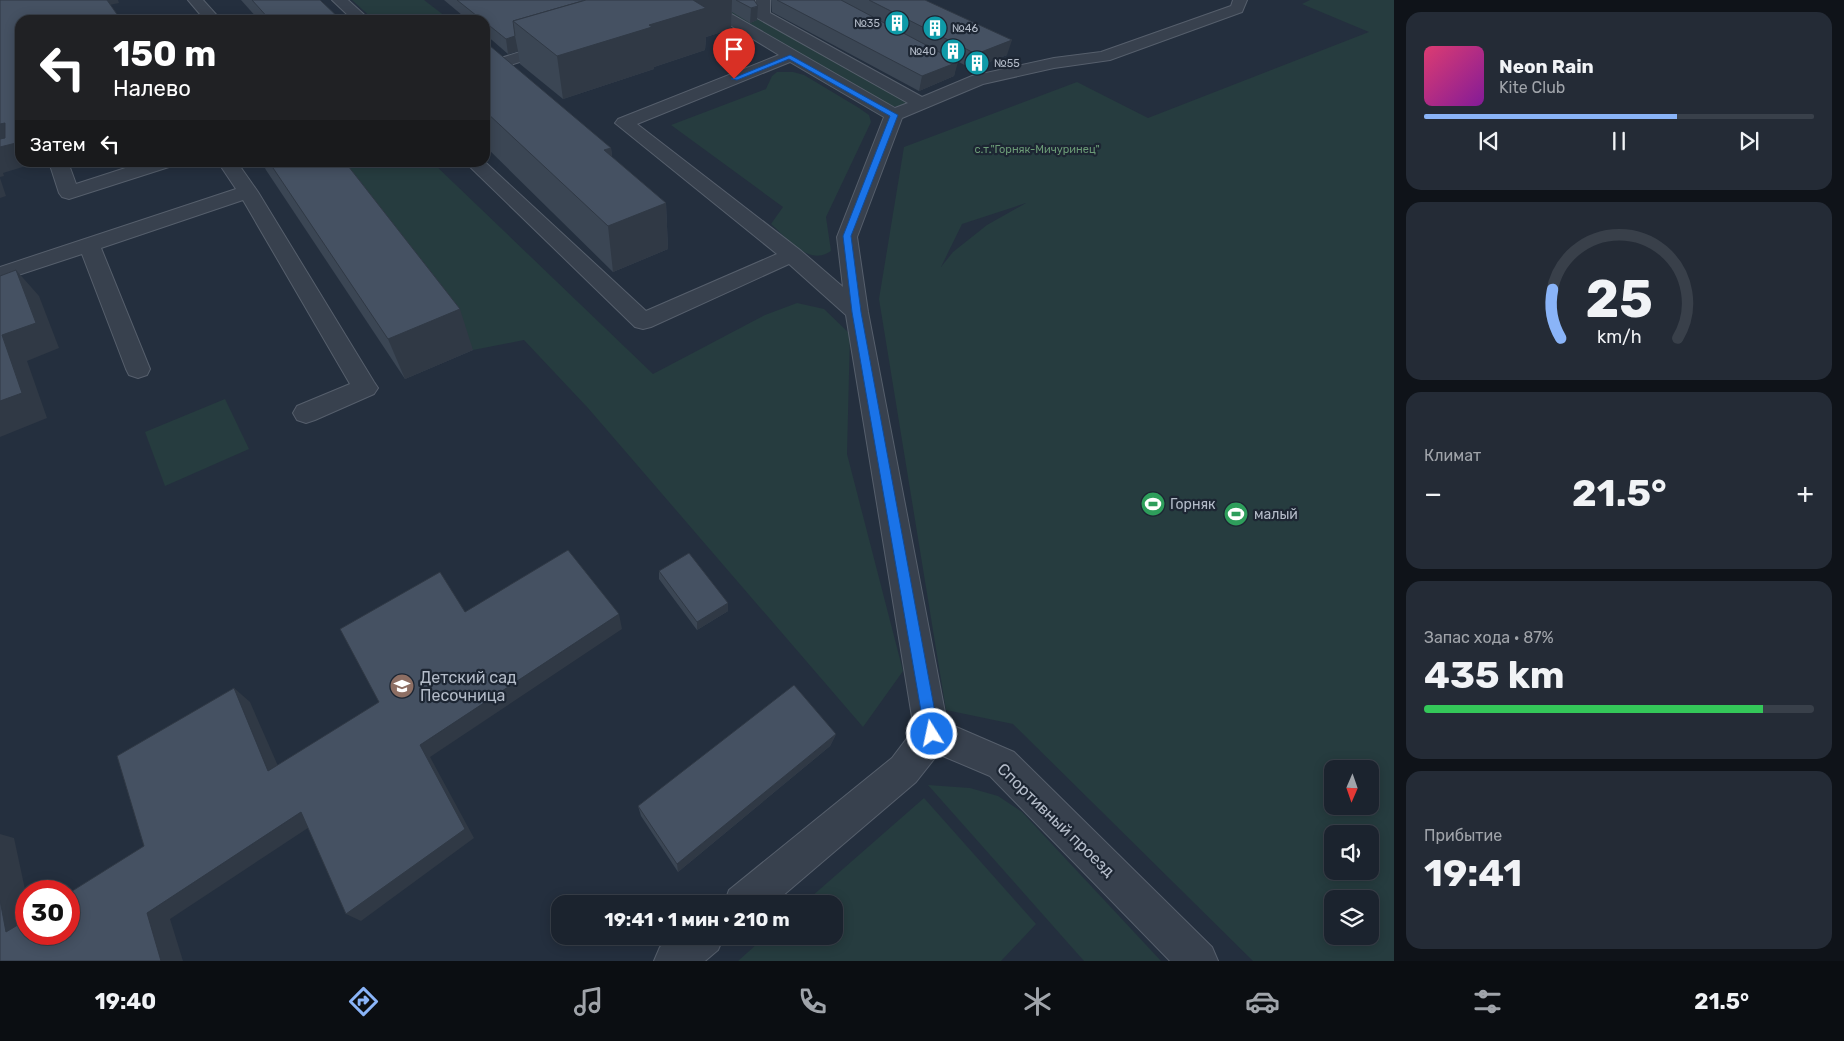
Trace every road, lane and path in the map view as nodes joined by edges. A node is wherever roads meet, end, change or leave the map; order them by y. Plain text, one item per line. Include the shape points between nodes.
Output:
1 (195, 0) edge
2 (339, 0) edge
3 (696, 0) edge
4 (763, 0) edge
5 (1240, 0) edge
6 (679, 7) edge
7 (208, 15) edge
8 (356, 15) edge
9 (568, 42) edge
10 (790, 56) junction
11 (490, 66) edge
12 (961, 72) dead end
13 (978, 80) junction
14 (922, 104) junction
15 (894, 115) junction
16 (60, 167) edge
17 (150, 167) edge
18 (230, 167) edge
19 (479, 167) edge
20 (248, 192) junction
21 (89, 244) junction
22 (792, 255) junction
23 (0, 274) edge
24 (857, 312) junction
25 (138, 369) dead end
26 (306, 413) dead end
27 (932, 734) junction
28 (754, 895) edge
29 (693, 945) edge
30 (674, 961) edge
31 (1198, 961) edge

1 - 7 street
2 - 8 street
3 - 6 street
3 - 10 street
4 - 14 street via 762,15
5 - 13 street via 1237,9 1104,57 1054,63
9 - 11 street
10 - 15 street
10 - 22 street via 624,123
12 - 13 street
13 - 14 street
14 - 15 street
15 - 24 street via 847,236
16 - 17 street via 69,193
18 - 20 street
19 - 22 street via 643,321
20 - 21 street
20 - 26 street via 365,388
21 - 23 street
21 - 25 street
22 - 24 street
24 - 27 street
27 - 28 street via 904,770
27 - 31 street, Спортивный проезд via 1002,764
29 - 30 street

